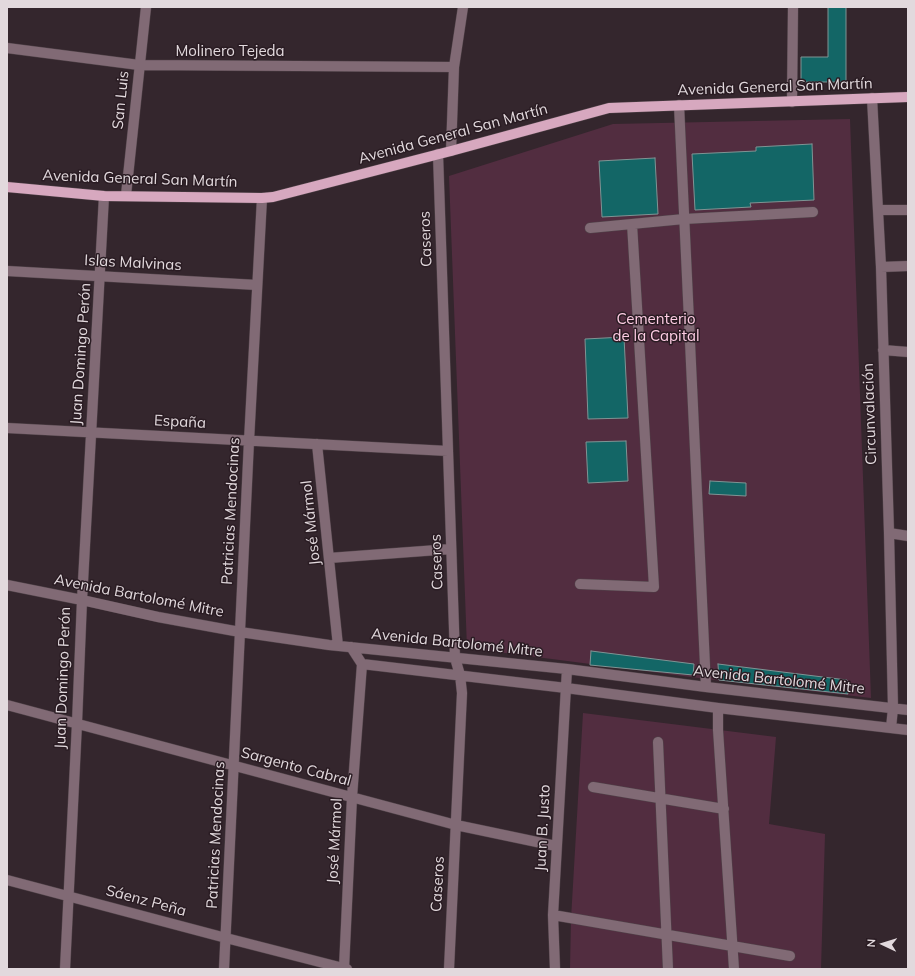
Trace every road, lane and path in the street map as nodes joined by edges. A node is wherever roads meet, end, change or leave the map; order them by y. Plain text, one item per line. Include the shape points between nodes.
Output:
1 (146, 7) edge
2 (463, 7) edge
3 (793, 7) edge
4 (7, 48) edge
5 (139, 65) junction
6 (454, 66) junction
7 (908, 97) edge
8 (872, 98) junction
9 (792, 102) junction
10 (678, 105) junction
11 (451, 151) junction
12 (438, 154) junction
13 (7, 187) edge
14 (126, 195) junction
15 (104, 196) junction
16 (262, 198) junction
17 (878, 210) junction
18 (908, 210) edge
19 (813, 212) dead end
20 (684, 219) junction
21 (632, 224) junction
22 (590, 228) dead end
23 (881, 266) junction
24 (908, 266) edge
25 (7, 271) edge
26 (101, 276) junction
27 (257, 285) junction
28 (883, 350) junction
29 (908, 352) edge
30 (7, 428) edge
31 (91, 433) junction
32 (249, 441) junction
33 (317, 444) junction
34 (448, 451) junction
35 (889, 533) junction
36 (908, 536) edge
37 (451, 549) junction
38 (329, 558) junction
39 (580, 584) dead end
40 (7, 585) edge
41 (82, 600) junction
42 (240, 632) junction
43 (338, 646) junction
44 (351, 647) junction
45 (455, 658) junction
46 (362, 664) junction
47 (567, 669) junction
48 (460, 675) junction
49 (706, 687) junction
50 (566, 688) junction
51 (7, 705) edge
52 (718, 708) junction
53 (893, 708) junction
54 (908, 710) edge
55 (77, 723) junction
56 (891, 728) junction
57 (908, 730) edge
58 (658, 742) dead end
59 (235, 766) junction
60 (593, 787) dead end
61 (352, 797) junction
62 (660, 798) junction
63 (724, 808) junction
64 (456, 825) junction
65 (556, 846) junction
66 (7, 880) edge
67 (68, 896) junction
68 (553, 915) junction
69 (666, 934) junction
70 (226, 938) junction
71 (733, 946) junction
72 (790, 956) dead end
73 (65, 969) edge
74 (224, 969) edge
75 (345, 969) edge
76 (449, 969) edge
77 (555, 969) edge
78 (668, 969) edge
79 (734, 969) edge

1 - 5 street, San Luis
2 - 6 street
3 - 9 street
4 - 5 street, Molinero Tejeda
5 - 6 street, Molinero Tejeda
5 - 14 street, San Luis
6 - 11 street
7 - 8 main road, Avenida General San Martín
8 - 9 main road, Avenida General San Martín
8 - 17 street, Circunvalación
9 - 10 main road, Avenida General San Martín
10 - 11 main road, Avenida General San Martín via 609,108
10 - 20 street
11 - 12 main road, Avenida General San Martín
12 - 16 main road, Avenida General San Martín
12 - 34 street, Caseros
13 - 15 main road, Avenida General San Martín
14 - 15 main road, Avenida General San Martín
14 - 16 main road, Avenida General San Martín
15 - 26 street, Juan Domingo Perón
16 - 27 street, Patricias Mendocinas
17 - 18 street
17 - 23 street, Circunvalación
19 - 20 street
20 - 21 street
20 - 49 street
21 - 22 street
21 - 39 street via 654,586
23 - 24 street
23 - 28 street, Circunvalación
25 - 26 street, Islas Malvinas
26 - 27 street, Islas Malvinas
26 - 31 street, Juan Domingo Perón
27 - 32 street, Patricias Mendocinas
28 - 29 street
28 - 35 street, Circunvalación
30 - 31 street, España
31 - 32 street, España
31 - 41 street, Juan Domingo Perón
32 - 33 street, España
32 - 42 street, Patricias Mendocinas
33 - 34 street, España
33 - 38 street, José Mármol
34 - 37 street, Caseros
35 - 36 street
35 - 53 street, Circunvalación
37 - 38 street
37 - 45 street, Caseros
38 - 43 street, José Mármol
40 - 41 street, Avenida Bartolomé Mitre
41 - 42 street, Avenida Bartolomé Mitre
41 - 55 street, Juan Domingo Perón
42 - 43 street, Avenida Bartolomé Mitre
42 - 59 street, Patricias Mendocinas
43 - 44 street, Avenida Bartolomé Mitre
44 - 45 street, Avenida Bartolomé Mitre
44 - 46 street
45 - 47 street, Avenida Bartolomé Mitre
45 - 48 street, Caseros
46 - 48 street, Avenida Bartolomé Mitre
46 - 61 street, José Mármol
47 - 49 street, Avenida Bartolomé Mitre
47 - 50 street, Juan B. Justo
48 - 50 street, Avenida Bartolomé Mitre
48 - 64 street, Caseros via 462,694
49 - 53 street, Avenida Bartolomé Mitre
50 - 52 street, Avenida Bartolomé Mitre
50 - 65 street, Juan B. Justo
51 - 55 street, Sargento Cabral
52 - 56 street, Avenida Bartolomé Mitre
52 - 63 street
53 - 54 street, Avenida Bartolomé Mitre
53 - 56 street, Circunvalación
55 - 59 street, Sargento Cabral
55 - 67 street, Juan Domingo Perón
56 - 57 street, Avenida Bartolomé Mitre
58 - 62 street
59 - 61 street, Sargento Cabral
59 - 70 street, Patricias Mendocinas
60 - 62 street
61 - 64 street, Sargento Cabral
61 - 75 street, José Mármol
62 - 63 street
62 - 69 street
63 - 71 street
64 - 65 street, Sargento Cabral
64 - 76 street, Caseros
65 - 68 street, Juan B. Justo
66 - 67 street, Sáenz Peña
67 - 70 street, Sáenz Peña
67 - 73 street, Juan Domingo Perón
68 - 69 street
68 - 77 street, Juan B. Justo
69 - 71 street
69 - 78 street
70 - 74 street, Patricias Mendocinas
70 - 75 street, Sáenz Peña
71 - 72 street
71 - 79 street

